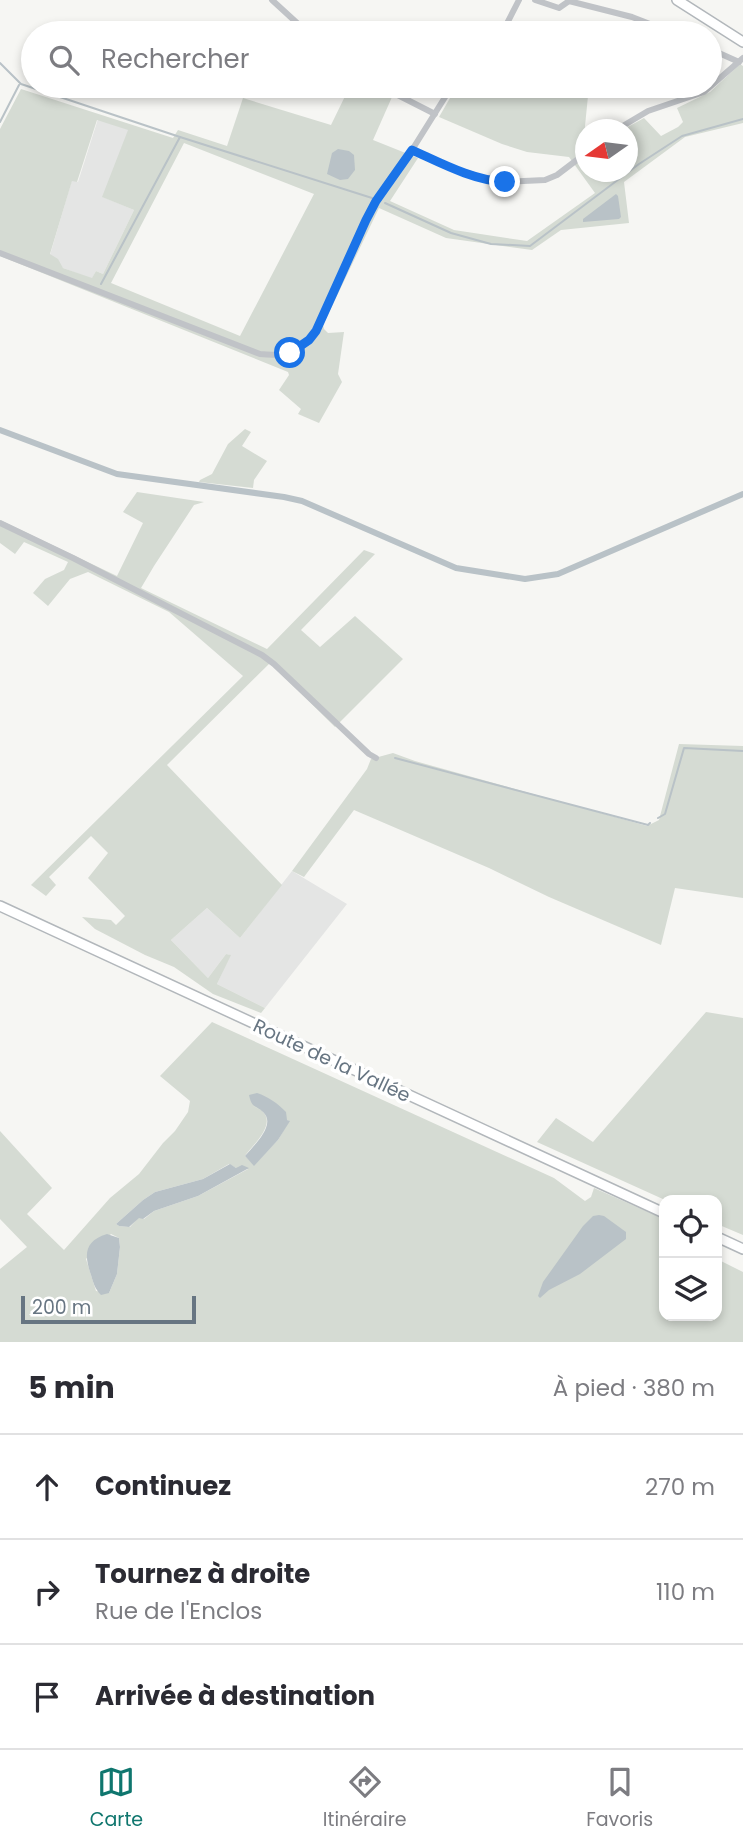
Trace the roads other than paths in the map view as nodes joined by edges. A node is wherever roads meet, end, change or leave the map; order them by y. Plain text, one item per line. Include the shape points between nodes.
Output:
1 (271, 0) edge
2 (519, 0) edge
3 (535, 0) edge
4 (677, 0) edge
5 (295, 21) edge
6 (508, 21) edge
7 (642, 21) edge
8 (711, 21) edge
9 (722, 28) edge
10 (743, 41) edge
11 (722, 53) edge
12 (741, 60) edge
13 (722, 76) edge
14 (404, 98) edge
15 (445, 98) edge
16 (686, 98) edge
17 (435, 114) junction
18 (633, 119) edge
19 (412, 150) junction
20 (575, 161) edge
21 (0, 253) edge
22 (0, 523) edge
23 (376, 758) dead end
24 (0, 906) edge
25 (659, 1211) edge
26 (722, 1239) edge
27 (743, 1249) edge

1 - 5 street
2 - 6 street
3 - 7 street via 559,8 569,1
4 - 8 main road
9 - 10 main road
11 - 12 street
12 - 13 street
14 - 17 street
15 - 17 street
16 - 18 street
17 - 19 street
19 - 20 street via 474,176 505,182 545,180
19 - 21 street via 376,201 316,331 290,353 260,354
22 - 23 street via 262,655
24 - 25 main road, Route de la Vallée
26 - 27 main road

